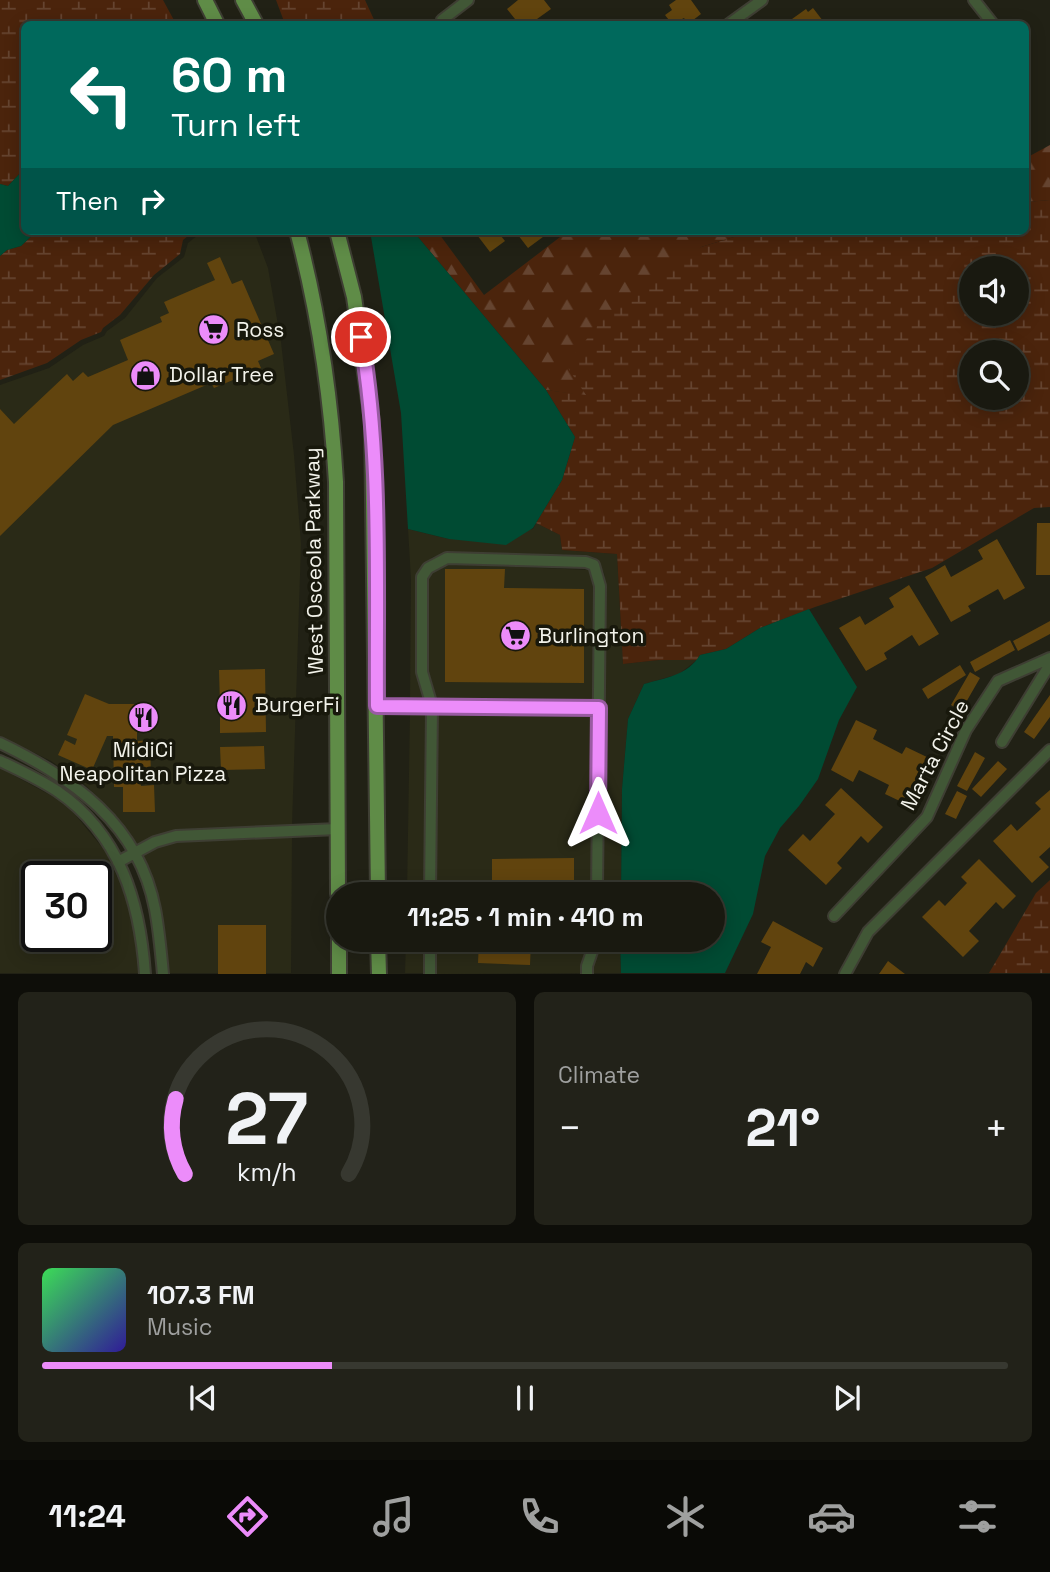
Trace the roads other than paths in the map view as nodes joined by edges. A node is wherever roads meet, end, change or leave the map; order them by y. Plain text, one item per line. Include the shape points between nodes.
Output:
1 (205, 0) edge
2 (243, 0) edge
3 (468, 0) edge
4 (762, 0) edge
5 (974, 0) edge
6 (442, 20) dead end
7 (215, 21) edge
8 (254, 21) edge
9 (733, 21) edge
10 (991, 21) edge
11 (298, 235) edge
12 (338, 235) edge
13 (1050, 658) edge
14 (1050, 664) edge
15 (377, 706) junction
16 (432, 706) junction
17 (599, 708) junction
18 (1002, 742) dead end
19 (0, 743) edge
20 (1050, 750) edge
21 (0, 761) edge
22 (338, 829) junction
23 (134, 853) junction
24 (118, 862) junction
25 (338, 882) edge
26 (378, 882) edge
27 (430, 882) edge
28 (597, 882) edge
29 (834, 916) dead end
30 (339, 952) edge
31 (378, 952) edge
32 (430, 952) edge
33 (592, 952) edge
34 (145, 974) edge
35 (163, 974) edge
36 (339, 974) edge
37 (379, 974) edge
38 (430, 974) edge
39 (587, 974) edge
40 (845, 974) edge

1 - 7 main road
2 - 8 main road
3 - 6 street
4 - 9 street
5 - 10 street
11 - 22 main road, West Osceola Parkway via 319,323 332,422
12 - 15 main road via 354,297 372,421
13 - 29 street, Marta Circle via 999,681 967,730 927,817
14 - 18 street
15 - 16 street
15 - 26 main road
16 - 17 street
16 - 17 street via 422,672 422,577 428,568 447,558 594,565 600,586
16 - 27 street
17 - 28 street
19 - 23 street via 77,786 107,815
20 - 40 street via 868,932
21 - 24 street via 41,781 77,807
22 - 23 street via 176,836
22 - 25 main road, West Osceola Parkway
23 - 24 street
23 - 35 street via 155,908
24 - 34 street via 137,912
30 - 36 main road
31 - 37 main road
32 - 38 street
33 - 39 street

